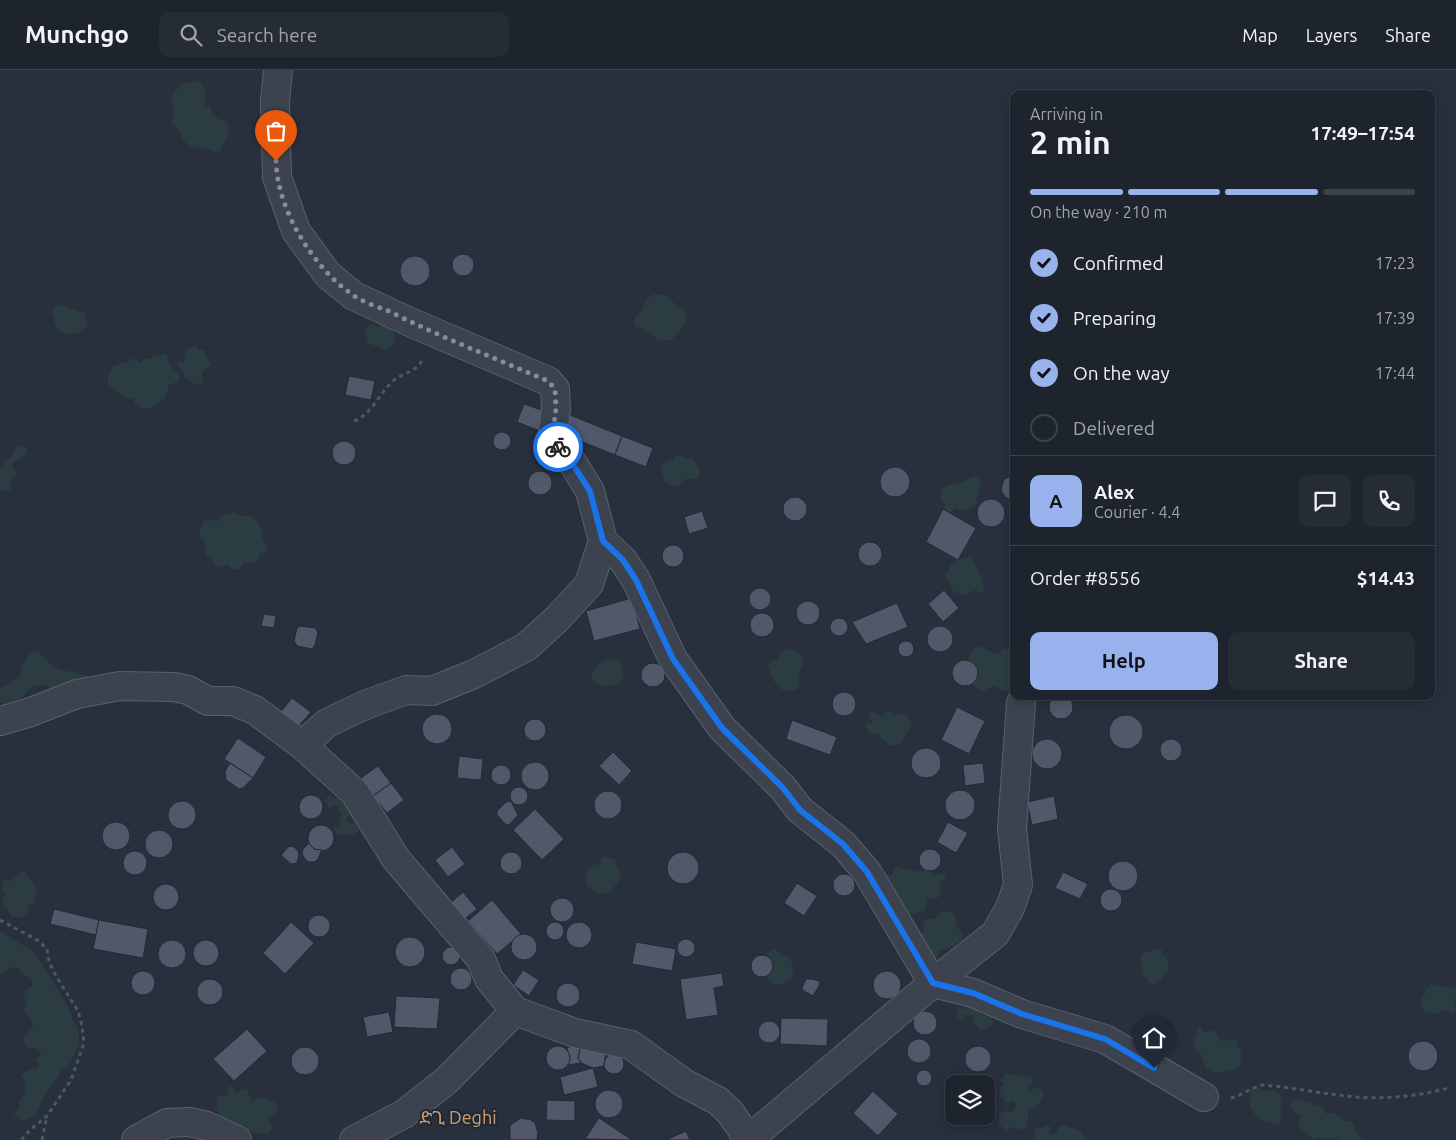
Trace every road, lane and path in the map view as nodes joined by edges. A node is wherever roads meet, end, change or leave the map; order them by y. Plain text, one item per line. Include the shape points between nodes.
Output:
1 (278, 70) edge
2 (419, 326) junction
3 (354, 421) dead end
4 (603, 541) junction
5 (1021, 703) dead end
6 (0, 721) edge
7 (302, 745) junction
8 (0, 920) edge
9 (933, 983) junction
10 (516, 1010) junction
11 (1448, 1088) dead end
12 (1204, 1097) joint
13 (48, 1116) junction
14 (21, 1140) edge
15 (42, 1140) edge
16 (136, 1140) edge
17 (237, 1140) edge
18 (354, 1140) edge
19 (747, 1140) edge

1 - 2 street via 275,102 277,177 296,231 328,275 354,296
2 - 3 path via 425,351 419,366 398,377 368,413
2 - 4 street via 548,381 555,389 552,438 590,491
4 - 7 street via 589,584 557,620 526,647 432,691 406,690 366,705 327,724
4 - 9 street via 632,573 673,659 722,728 783,788 800,810 843,844 867,872
5 - 9 street via 1012,828 1018,885 1010,908 995,934
6 - 7 street via 77,694 111,687 174,687 188,690 208,702 233,701 255,710
7 - 10 street via 355,793 396,859 480,959 489,979
8 - 13 path via 46,948 49,962 78,1011 82,1026 84,1043 71,1080
9 - 12 street via 973,993 1022,1014 1105,1039
9 - 19 street
10 - 18 street via 447,1080 404,1114
10 - 19 street via 575,1033 631,1045 684,1083 718,1100
11 - 12 path via 1376,1097 1262,1085 1219,1101
13 - 14 path
13 - 15 path
16 - 17 street via 166,1123 189,1122 208,1126

